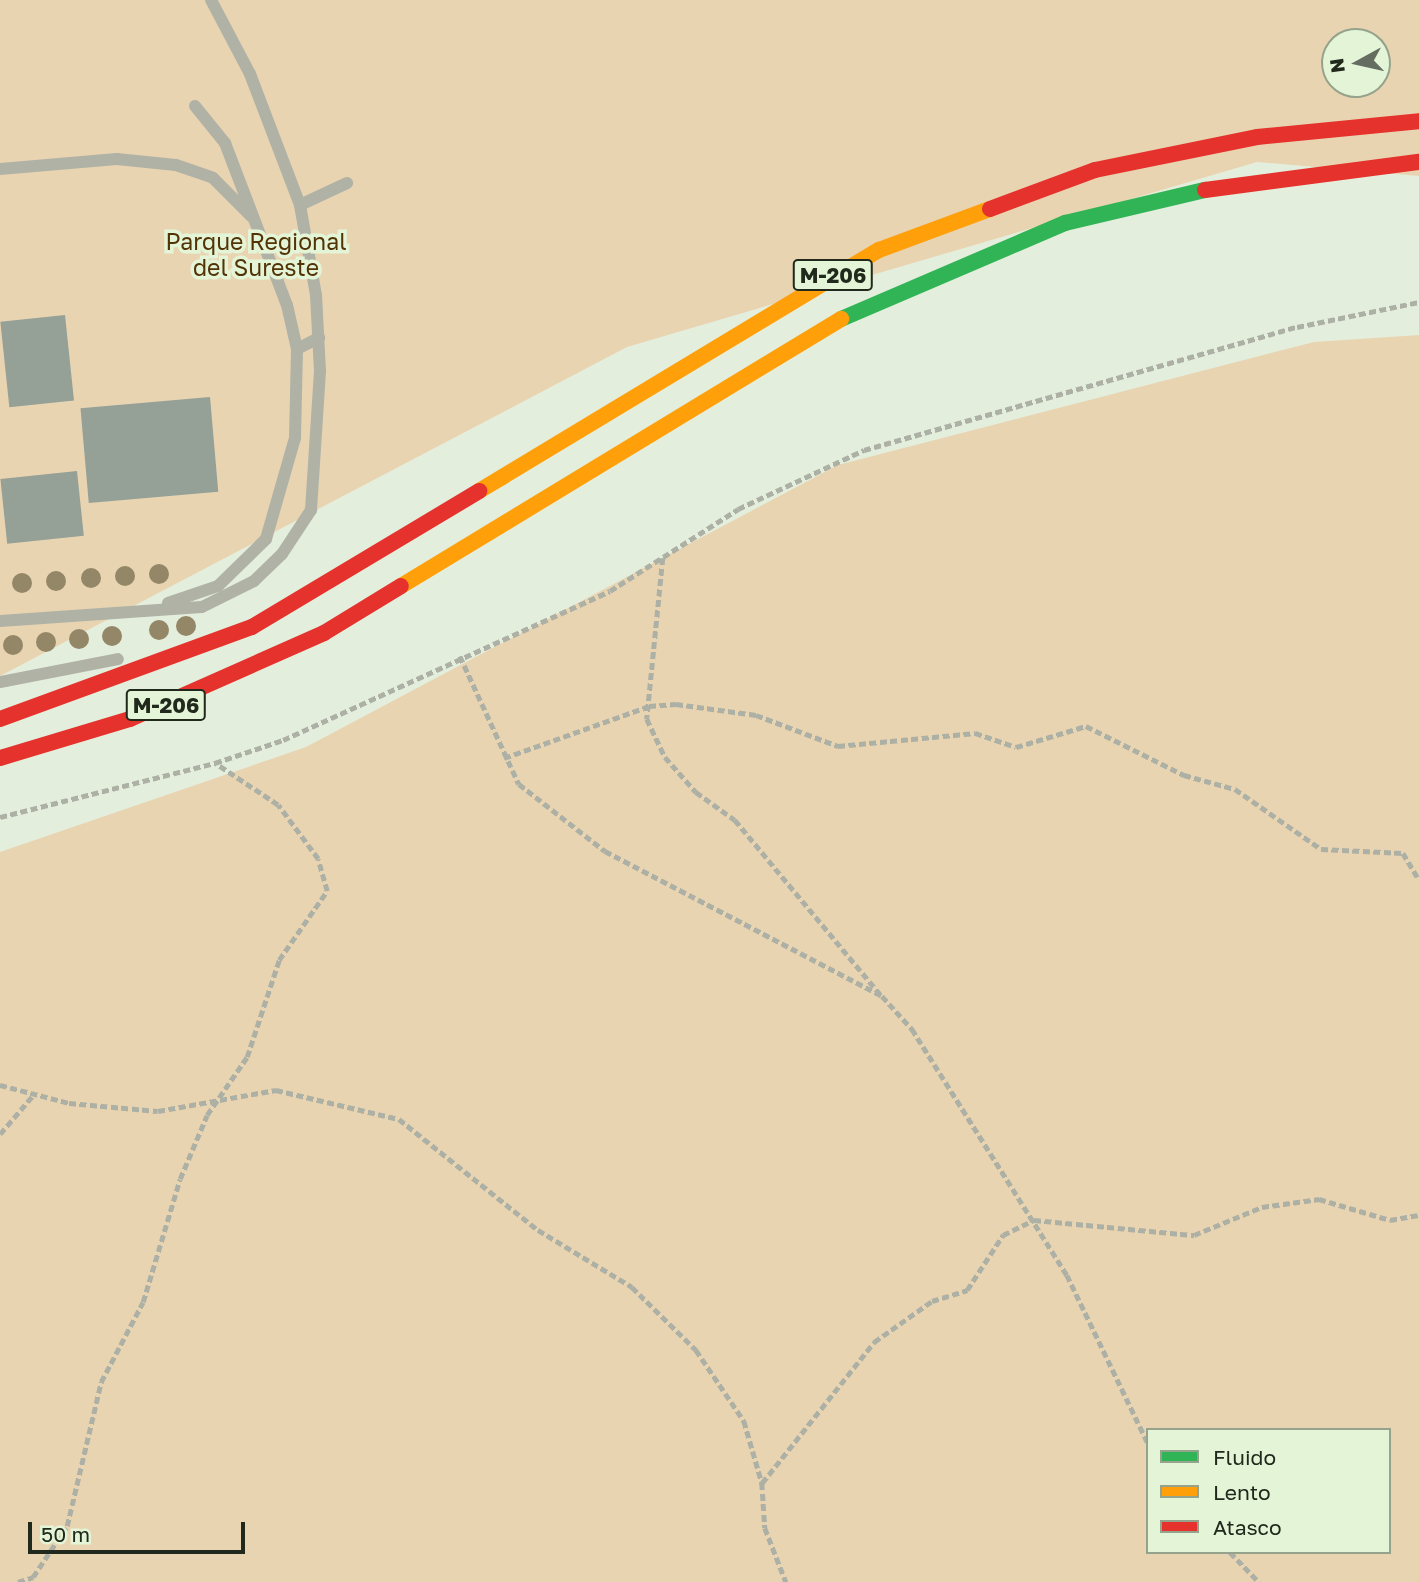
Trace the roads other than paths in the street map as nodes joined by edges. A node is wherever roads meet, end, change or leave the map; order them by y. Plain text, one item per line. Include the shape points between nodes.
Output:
1 (211, 0) edge
2 (195, 106) dead end
3 (1419, 121) edge
4 (1419, 162) edge
5 (0, 169) edge
6 (347, 183) dead end
7 (300, 205) junction
8 (254, 219) junction
9 (318, 338) junction
10 (297, 349) junction
11 (157, 607) junction
12 (0, 621) edge
13 (209, 646) junction
14 (0, 682) edge
15 (0, 719) edge
16 (0, 758) edge

1 - 7 lane via 250,74
2 - 8 lane via 225,143
3 - 13 main road, M-206 via 1257,136 1095,170 879,250 312,593
4 - 16 main road, M-206 via 1178,193 1065,223 955,265 861,307 324,633 130,719
5 - 8 lane via 117,159 176,164 213,178
6 - 7 lane
7 - 9 lane
8 - 10 lane
9 - 10 lane
9 - 11 lane via 311,510 282,554 254,581 202,607
10 - 11 lane via 295,438 266,539 218,586
11 - 12 lane
13 - 14 lane
13 - 15 main road, M-206

